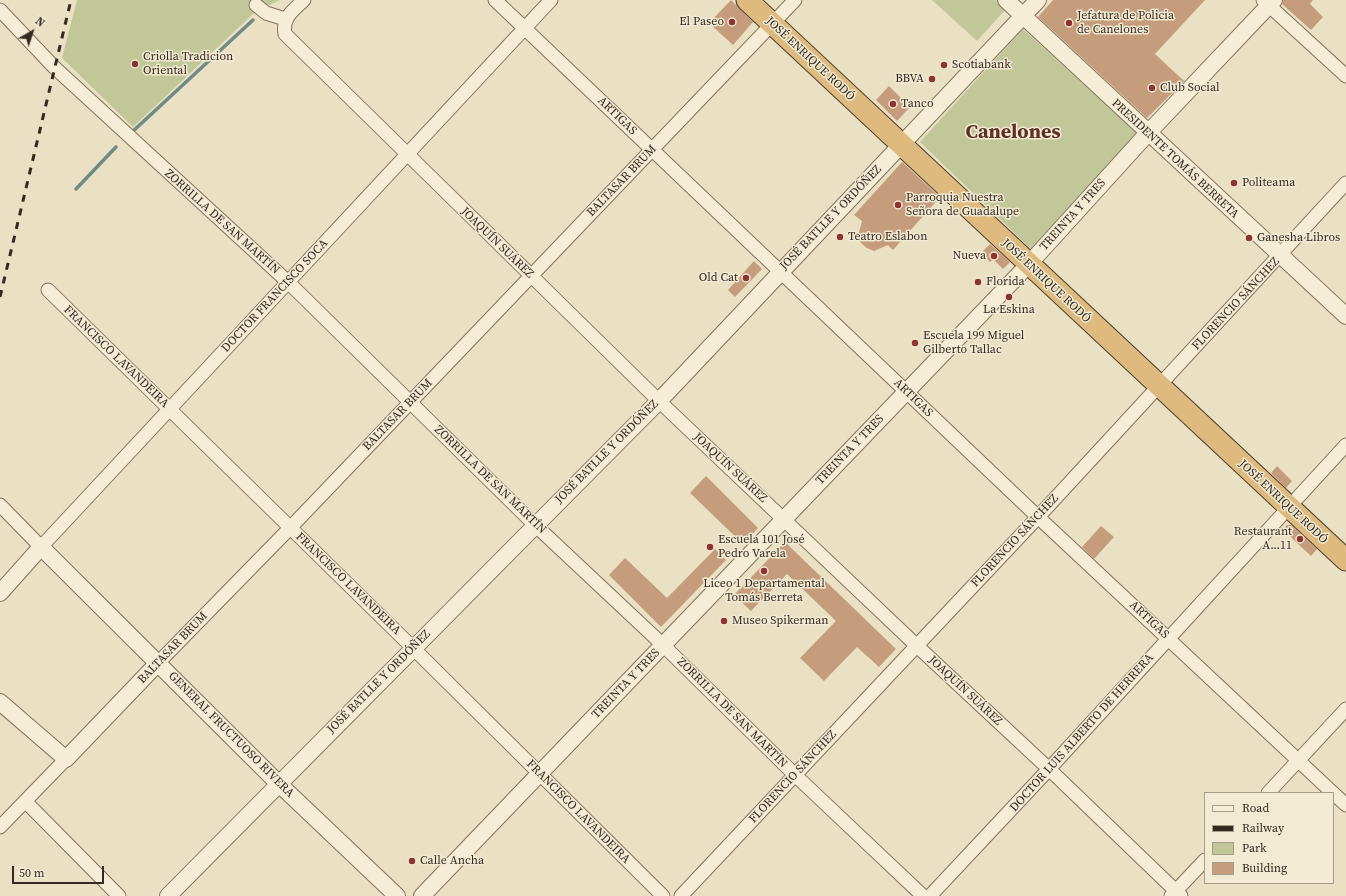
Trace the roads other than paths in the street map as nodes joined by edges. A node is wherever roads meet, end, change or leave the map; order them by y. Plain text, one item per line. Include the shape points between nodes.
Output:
1 (304, 0) edge
2 (496, 0) edge
3 (551, 0) edge
4 (747, 0) edge
5 (794, 0) edge
6 (1006, 0) edge
7 (1038, 0) edge
8 (1268, 2) edge
9 (256, 5) dead end
10 (0, 10) edge
11 (1023, 16) junction
12 (285, 19) junction
13 (772, 24) junction
14 (525, 27) junction
15 (1346, 76) edge
16 (1148, 133) junction
17 (901, 145) junction
18 (652, 150) junction
19 (408, 155) junction
20 (1346, 183) edge
21 (1280, 256) junction
22 (1029, 264) junction
23 (780, 271) junction
24 (530, 276) junction
25 (288, 282) junction
26 (48, 290) dead end
27 (1346, 316) edge
28 (1159, 386) junction
29 (906, 392) junction
30 (659, 401) junction
31 (410, 402) junction
32 (169, 409) junction
33 (1346, 445) edge
34 (0, 504) edge
35 (1289, 507) junction
36 (1038, 517) junction
37 (784, 519) junction
38 (534, 524) junction
39 (290, 528) junction
40 (41, 547) junction
41 (1346, 560) edge
42 (0, 593) edge
43 (1168, 638) junction
44 (663, 645) junction
45 (917, 646) junction
46 (413, 648) junction
47 (158, 663) junction
48 (0, 702) edge
49 (1346, 709) edge
50 (66, 760) junction
51 (1298, 761) junction
52 (1049, 769) junction
53 (540, 774) junction
54 (795, 776) junction
55 (278, 783) junction
56 (1269, 792) edge
57 (1332, 792) edge
58 (1334, 794) edge
59 (25, 801) junction
60 (1346, 806) edge
61 (0, 827) edge
62 (1204, 861) edge
63 (1176, 894) edge
64 (119, 896) edge
65 (168, 896) edge
66 (396, 896) edge
67 (422, 896) edge
68 (662, 896) edge
69 (681, 896) edge
70 (923, 896) edge
71 (930, 896) edge

1 - 12 street
2 - 14 street, ARTIGAS
3 - 14 street, DOCTOR FRANCISCO SOCA
4 - 13 highway, JOSÉ ENRIQUE RODÓ
5 - 13 street, BALTASAR BRUM
6 - 11 street, PRESIDENTE TOMÁS BERRETA
7 - 11 street, JOSÉ BATLLE Y ORDÓÑEZ
8 - 15 street
8 - 16 street, TREINTA Y TRES
9 - 12 street via 266,13
10 - 25 street, ZORRILLA DE SAN MARTÍN via 54,67
11 - 16 street, PRESIDENTE TOMÁS BERRETA
11 - 17 street, JOSÉ BATLLE Y ORDÓÑEZ
12 - 19 street, JOAQUÍN SUÁREZ via 285,34
13 - 17 highway, JOSÉ ENRIQUE RODÓ
13 - 18 street, BALTASAR BRUM
14 - 18 street, ARTIGAS
14 - 19 street, DOCTOR FRANCISCO SOCA
16 - 21 street, PRESIDENTE TOMÁS BERRETA
16 - 22 street, TREINTA Y TRES
17 - 22 highway, JOSÉ ENRIQUE RODÓ
17 - 23 street, JOSÉ BATLLE Y ORDÓÑEZ
18 - 23 street, ARTIGAS
18 - 24 street, BALTASAR BRUM
19 - 24 street, JOAQUÍN SUÁREZ
19 - 25 street, DOCTOR FRANCISCO SOCA
20 - 21 street, FLORENCIO SÁNCHEZ
21 - 27 street, PRESIDENTE TOMÁS BERRETA
21 - 28 street, FLORENCIO SÁNCHEZ
22 - 28 highway, JOSÉ ENRIQUE RODÓ
22 - 29 street, TREINTA Y TRES
23 - 29 street, ARTIGAS
23 - 30 street, JOSÉ BATLLE Y ORDÓÑEZ
24 - 30 street, JOAQUÍN SUÁREZ
24 - 31 street, BALTASAR BRUM
25 - 31 street, ZORRILLA DE SAN MARTÍN
25 - 32 street, DOCTOR FRANCISCO SOCA
26 - 32 street, FRANCISCO LAVANDEIRA
28 - 35 highway, JOSÉ ENRIQUE RODÓ
28 - 36 street, FLORENCIO SÁNCHEZ
29 - 36 street, ARTIGAS
29 - 37 street, TREINTA Y TRES
30 - 37 street, JOAQUÍN SUÁREZ
30 - 38 street, JOSÉ BATLLE Y ORDÓÑEZ
31 - 38 street, ZORRILLA DE SAN MARTÍN
31 - 39 street, BALTASAR BRUM
32 - 39 street, FRANCISCO LAVANDEIRA
32 - 40 street, DOCTOR FRANCISCO SOCA
33 - 35 street, DOCTOR LUIS ALBERTO DE HERRERA
34 - 40 street, GENERAL FRUCTUOSO RIVERA
35 - 41 highway, JOSÉ ENRIQUE RODÓ
35 - 43 street, DOCTOR LUIS ALBERTO DE HERRERA
36 - 43 street, ARTIGAS
36 - 45 street, FLORENCIO SÁNCHEZ
37 - 44 street, TREINTA Y TRES
37 - 45 street, JOAQUÍN SUÁREZ
38 - 44 street, ZORRILLA DE SAN MARTÍN
38 - 46 street, JOSÉ BATLLE Y ORDÓÑEZ
39 - 46 street, FRANCISCO LAVANDEIRA
39 - 47 street, BALTASAR BRUM
40 - 42 street, DOCTOR FRANCISCO SOCA
40 - 47 street, GENERAL FRUCTUOSO RIVERA
43 - 51 street, ARTIGAS
43 - 52 street, DOCTOR LUIS ALBERTO DE HERRERA
44 - 53 street, TREINTA Y TRES
44 - 54 street, ZORRILLA DE SAN MARTÍN
45 - 52 street, JOAQUÍN SUÁREZ
45 - 54 street, FLORENCIO SÁNCHEZ
46 - 53 street, FRANCISCO LAVANDEIRA
46 - 55 street, JOSÉ BATLLE Y ORDÓÑEZ
47 - 50 street, BALTASAR BRUM
47 - 55 street, GENERAL FRUCTUOSO RIVERA
48 - 50 street
49 - 51 street
50 - 59 street, BALTASAR BRUM
51 - 56 street
51 - 57 street, ARTIGAS
52 - 63 street, JOAQUÍN SUÁREZ
52 - 71 street, DOCTOR LUIS ALBERTO DE HERRERA
53 - 67 street, TREINTA Y TRES
53 - 68 street, FRANCISCO LAVANDEIRA
54 - 69 street, FLORENCIO SÁNCHEZ
54 - 70 street, ZORRILLA DE SAN MARTÍN
55 - 65 street, JOSÉ BATLLE Y ORDÓÑEZ
55 - 66 street, GENERAL FRUCTUOSO RIVERA
58 - 60 street, ARTIGAS
59 - 61 street, BALTASAR BRUM
59 - 64 street
62 - 63 street

